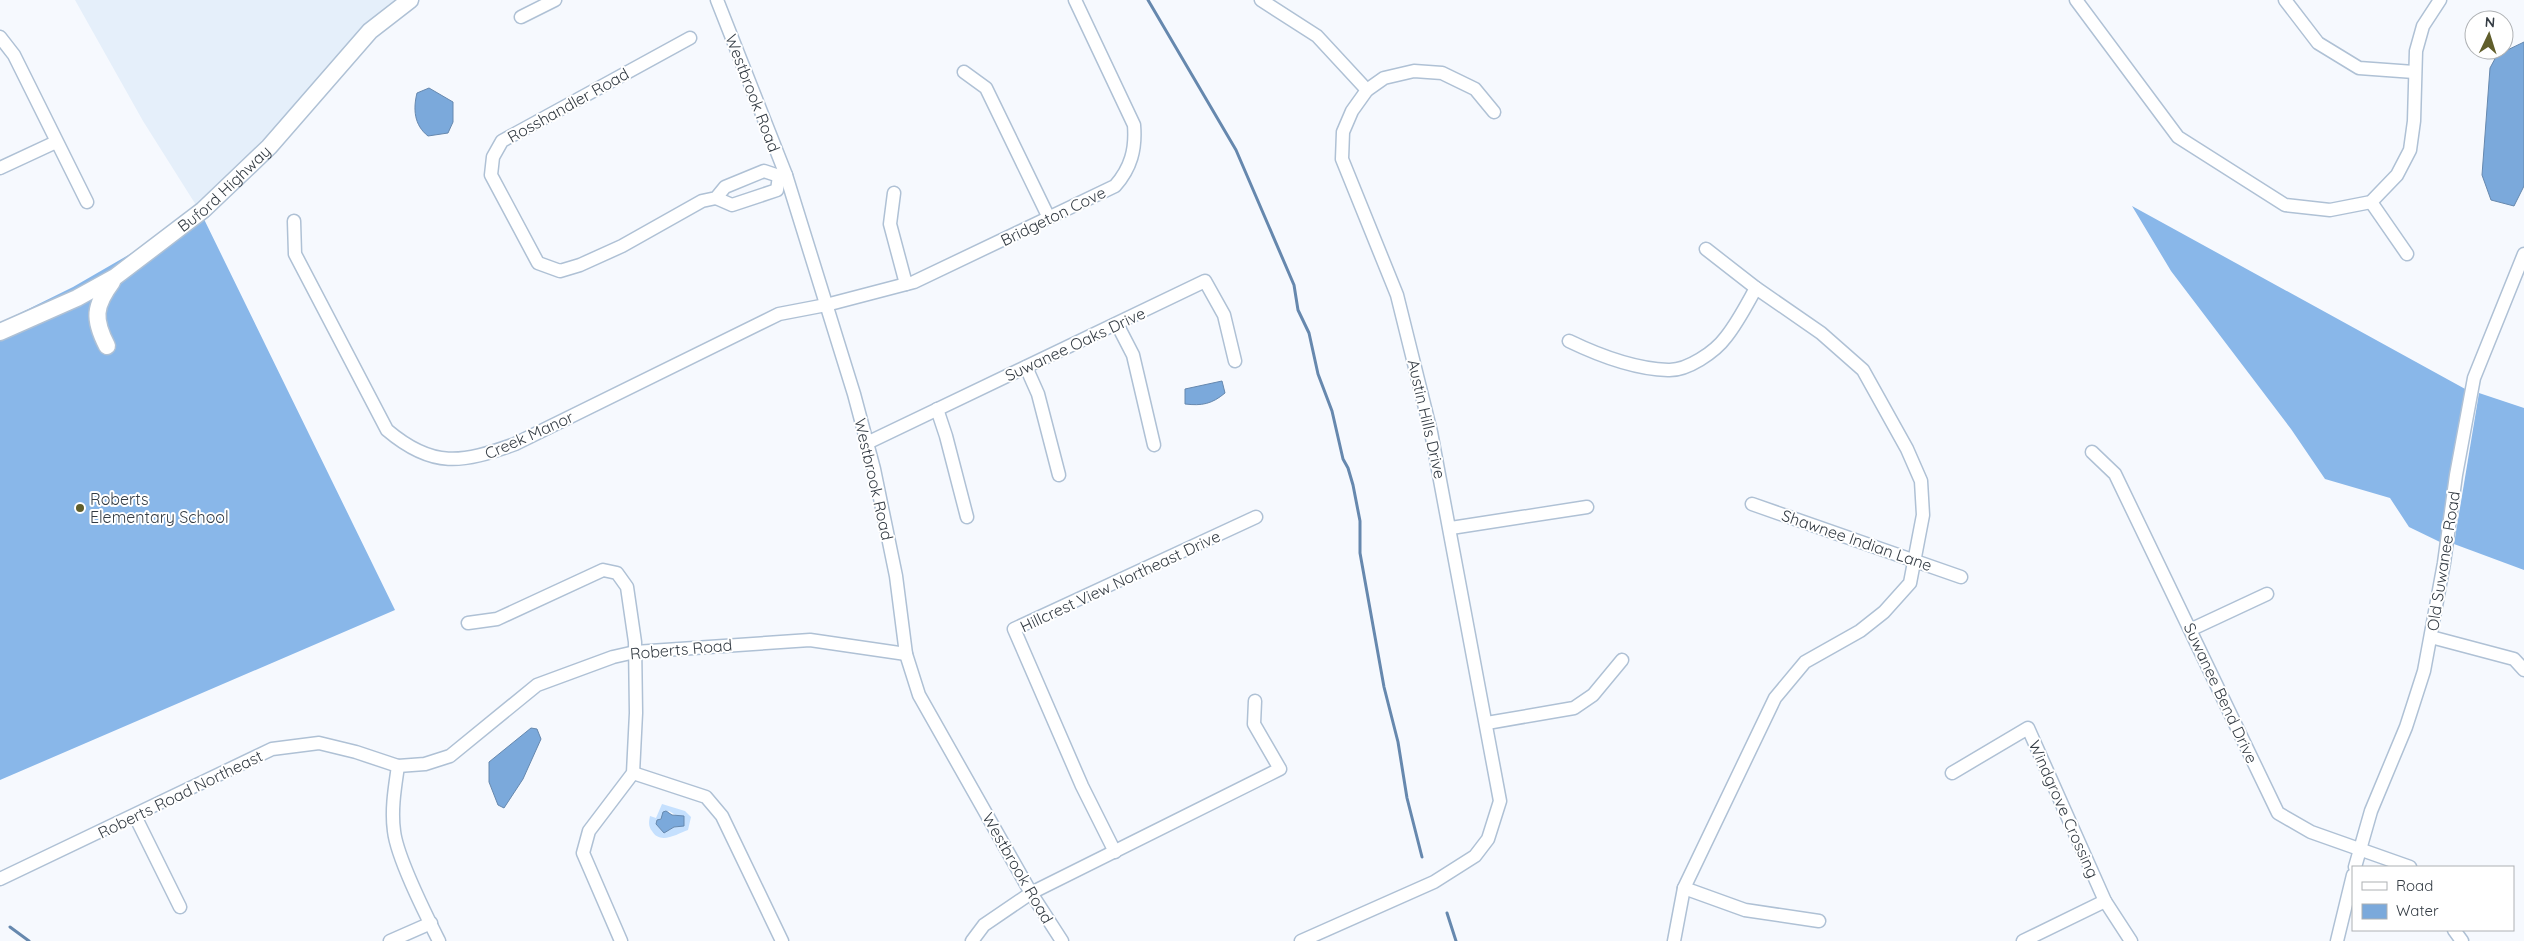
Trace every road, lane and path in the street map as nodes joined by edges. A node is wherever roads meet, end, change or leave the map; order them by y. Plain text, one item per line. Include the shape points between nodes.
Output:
1 (410, 0) edge
2 (555, 0) edge
3 (717, 0) edge
4 (1075, 0) edge
5 (1261, 0) edge
6 (2076, 0) edge
7 (2285, 0) edge
8 (2440, 0) edge
9 (521, 17) dead end
10 (0, 38) edge
11 (690, 38) dead end
12 (964, 72) dead end
13 (2414, 72) junction
14 (1367, 90) junction
15 (1494, 112) dead end
16 (56, 142) junction
17 (0, 168) edge
18 (782, 176) junction
19 (894, 193) dead end
20 (716, 198) junction
21 (87, 202) dead end
22 (2371, 202) junction
23 (1049, 218) junction
24 (294, 221) dead end
25 (1706, 249) dead end
26 (2407, 254) dead end
27 (2524, 254) edge
28 (116, 277) junction
29 (906, 284) junction
30 (1756, 288) junction
31 (826, 305) junction
32 (1117, 324) junction
33 (0, 332) edge
34 (1569, 341) dead end
35 (107, 346) dead end
36 (1235, 361) dead end
37 (1026, 367) junction
38 (937, 409) junction
39 (867, 443) junction
40 (1154, 445) dead end
41 (2092, 452) dead end
42 (1059, 476) dead end
43 (1752, 504) dead end
44 (1587, 507) dead end
45 (967, 517) dead end
46 (1256, 518) dead end
47 (1451, 528) junction
48 (1916, 560) junction
49 (1961, 578) dead end
50 (2267, 594) dead end
51 (468, 623) dead end
52 (2192, 630) junction
53 (2431, 637) junction
54 (635, 652) junction
55 (906, 654) junction
56 (1622, 660) dead end
57 (2524, 670) edge
58 (1255, 701) dead end
59 (1486, 723) junction
60 (425, 764) joint
61 (398, 766) junction
62 (633, 773) junction
63 (1952, 774) dead end
64 (135, 816) junction
65 (2359, 849) junction
66 (1114, 852) junction
67 (2354, 866) edge
68 (2407, 866) edge
69 (0, 879) edge
70 (2352, 879) edge
71 (1684, 888) junction
72 (1031, 893) junction
73 (2105, 902) junction
74 (180, 907) dead end
75 (1819, 921) dead end
76 (431, 923) junction
77 (390, 941) edge
78 (439, 941) edge
79 (621, 941) edge
80 (782, 941) edge
81 (972, 941) edge
82 (1062, 941) edge
83 (1301, 941) edge
84 (1674, 941) edge
85 (2023, 941) edge
86 (2131, 941) edge
87 (2337, 941) edge

1 - 28 main road, Buford Highway via 370,31 269,147 203,210
2 - 9 street
3 - 18 street, Westbrook Road
4 - 23 street, Bridgeton Cove via 1134,125 1135,142 1125,175 1115,186
5 - 14 street via 1317,36
6 - 22 street via 2178,137 2285,205 2330,210
7 - 13 street via 2318,43 2359,68
8 - 13 street via 2423,26
10 - 16 street via 14,55
11 - 20 street, Rosshandler Road via 502,140 494,157 491,176 538,264 560,271 622,246 702,201
12 - 23 street via 986,88
13 - 22 street via 2414,121 2410,150 2397,176
14 - 15 street, Austin Hills Drive via 1384,78 1414,71 1442,73 1475,89
14 - 47 street, Austin Hills Drive via 1352,111 1344,132 1342,158 1397,294
16 - 17 street
16 - 21 street
18 - 20 street, Rosshandler Road via 764,171 725,187
18 - 20 street via 778,190 758,198 732,205
18 - 31 street, Westbrook Road
19 - 29 street via 890,224
22 - 26 street
23 - 29 street, Bridgeton Cove
24 - 31 street, Creek Manor via 295,254 386,430 402,443 448,461 477,458 515,444 779,314
25 - 30 street
27 - 53 street, Old Suwanee Road via 2474,378
28 - 33 main road, Buford Highway
28 - 35 main road via 97,308 99,330
29 - 31 street, Bridgeton Cove
30 - 34 street via 1726,338 1708,354 1670,371 1592,352
30 - 48 street via 1821,333 1863,370 1907,449 1920,481 1924,515
31 - 39 street, Westbrook Road
32 - 36 street, Suwanee Oaks Drive via 1205,281 1224,315
32 - 37 street, Suwanee Oaks Drive
32 - 40 street via 1132,355
37 - 38 street, Suwanee Oaks Drive
37 - 42 street via 1038,394
38 - 39 street, Suwanee Oaks Drive
38 - 45 street
39 - 55 street, Westbrook Road via 896,576
41 - 52 street, Suwanee Bend Drive via 2115,474
43 - 48 street, Shawnee Indian Lane
44 - 47 street
46 - 66 street, Hillcrest View Northeast Drive via 1014,629
47 - 59 street, Austin Hills Drive
48 - 49 street, Shawnee Indian Lane
48 - 71 street via 1910,583 1884,612 1860,631 1805,662 1775,698
50 - 52 street
51 - 54 street via 498,619 603,570 617,573 627,587
52 - 65 street, Suwanee Bend Drive via 2278,813 2311,832
53 - 57 street via 2514,658
53 - 65 street, Old Suwanee Road via 2406,727
54 - 55 street, Roberts Road via 810,640
54 - 60 street, Roberts Road via 612,657 537,686 450,756
54 - 62 street
55 - 72 street, Westbrook Road via 919,695
56 - 59 street via 1593,695 1574,708
58 - 66 street via 1254,724 1280,769
59 - 83 street, Austin Hills Drive via 1500,801 1488,840 1475,856 1437,880
60 - 61 street, Roberts Road Northeast
61 - 64 street, Roberts Road Northeast via 318,743 272,749
61 - 76 street via 394,832
62 - 79 street via 588,831 583,853
62 - 80 street via 706,797 722,816
63 - 73 street, Windgrove Crossing via 2028,728
64 - 69 street, Roberts Road Northeast
64 - 74 street
65 - 67 street, Old Suwanee Road
65 - 68 street, Suwanee Bend Drive
66 - 72 street
70 - 87 street
71 - 75 street via 1745,910
71 - 84 street
72 - 81 street via 984,925
72 - 82 street, Westbrook Road
73 - 85 street
73 - 86 street, Windgrove Crossing
76 - 77 street
76 - 78 street

